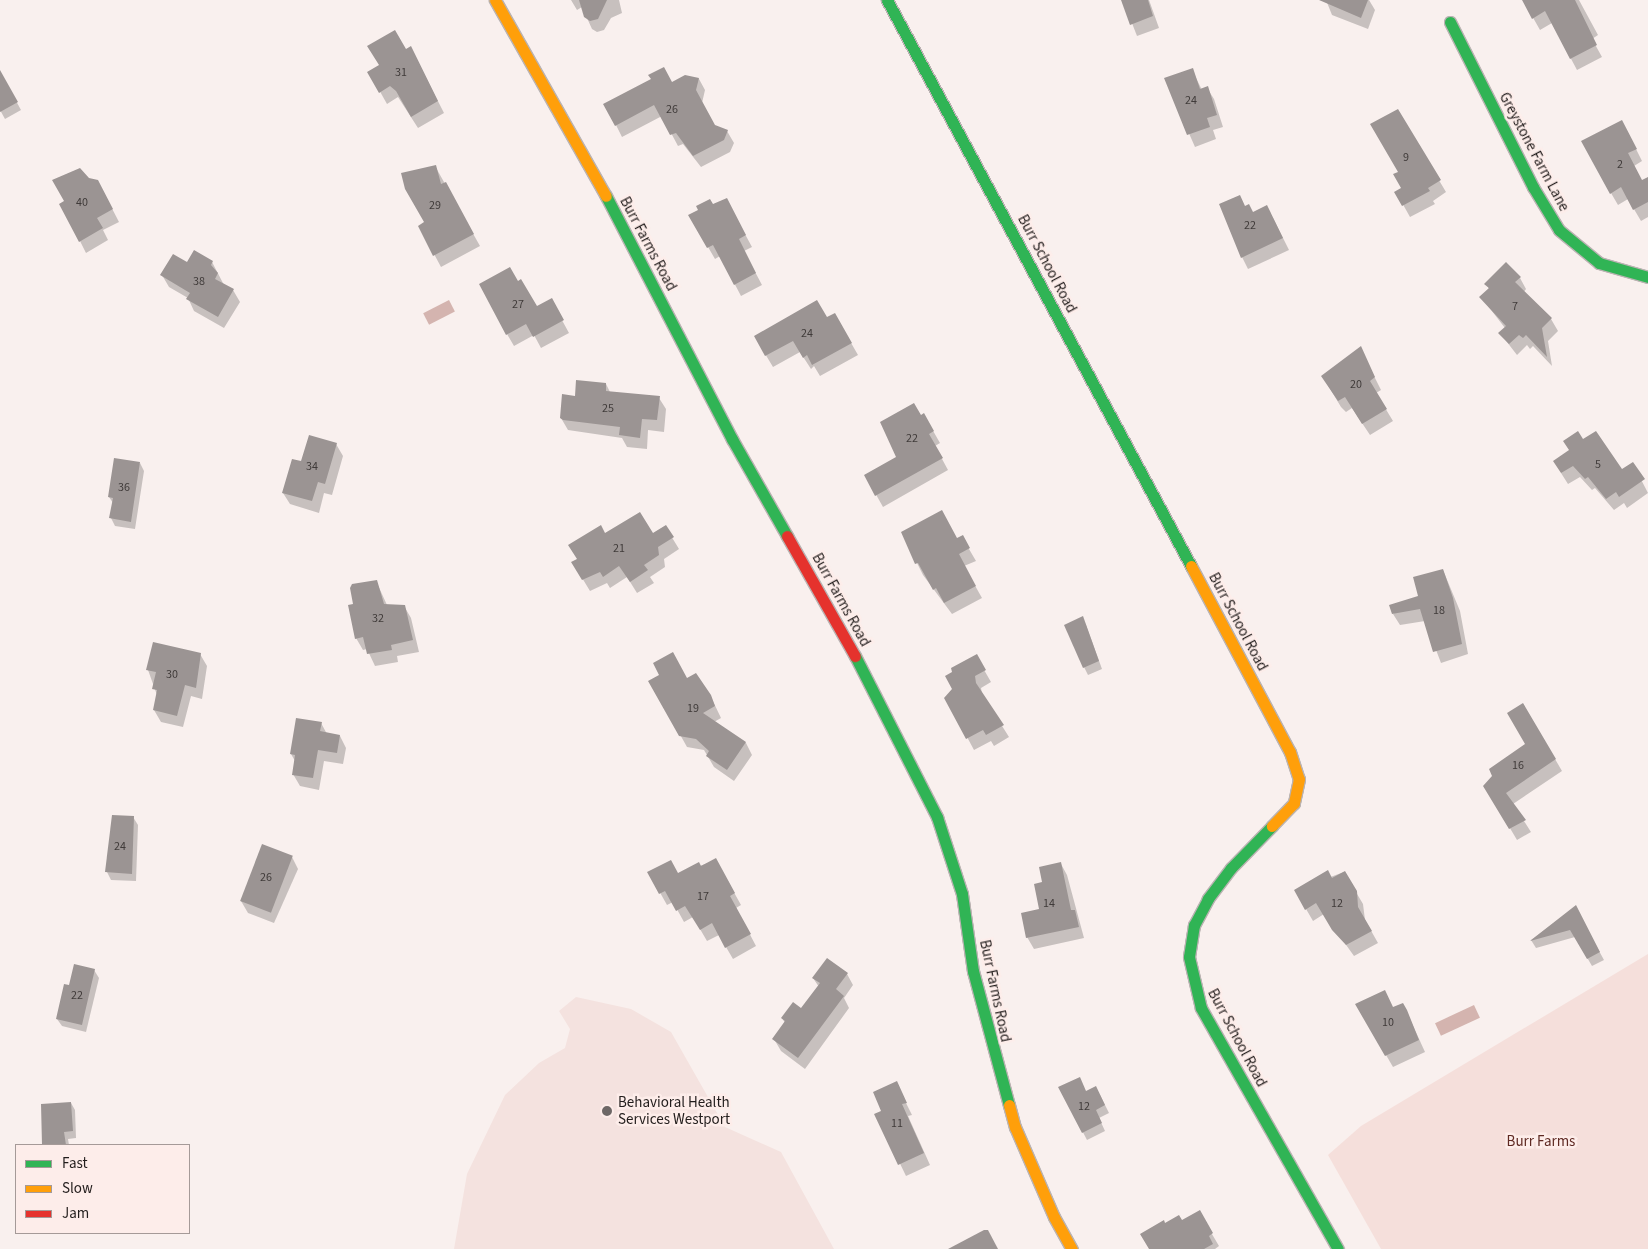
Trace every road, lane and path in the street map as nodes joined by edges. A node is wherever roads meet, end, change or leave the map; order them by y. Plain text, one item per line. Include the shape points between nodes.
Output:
1 (496, 0) edge
2 (887, 0) edge
3 (1450, 22) dead end
4 (1648, 277) edge
5 (1072, 1249) edge
6 (1338, 1249) edge

1 - 5 street, Burr Farms Road via 596,177 732,439 845,637 937,817 962,894 973,971 1015,1127
2 - 6 street, Burr School Road via 1290,752 1299,779 1294,803 1231,868 1208,899 1194,925 1189,957 1201,1008
3 - 4 street, Greystone Farm Lane via 1533,187 1559,230 1599,263

